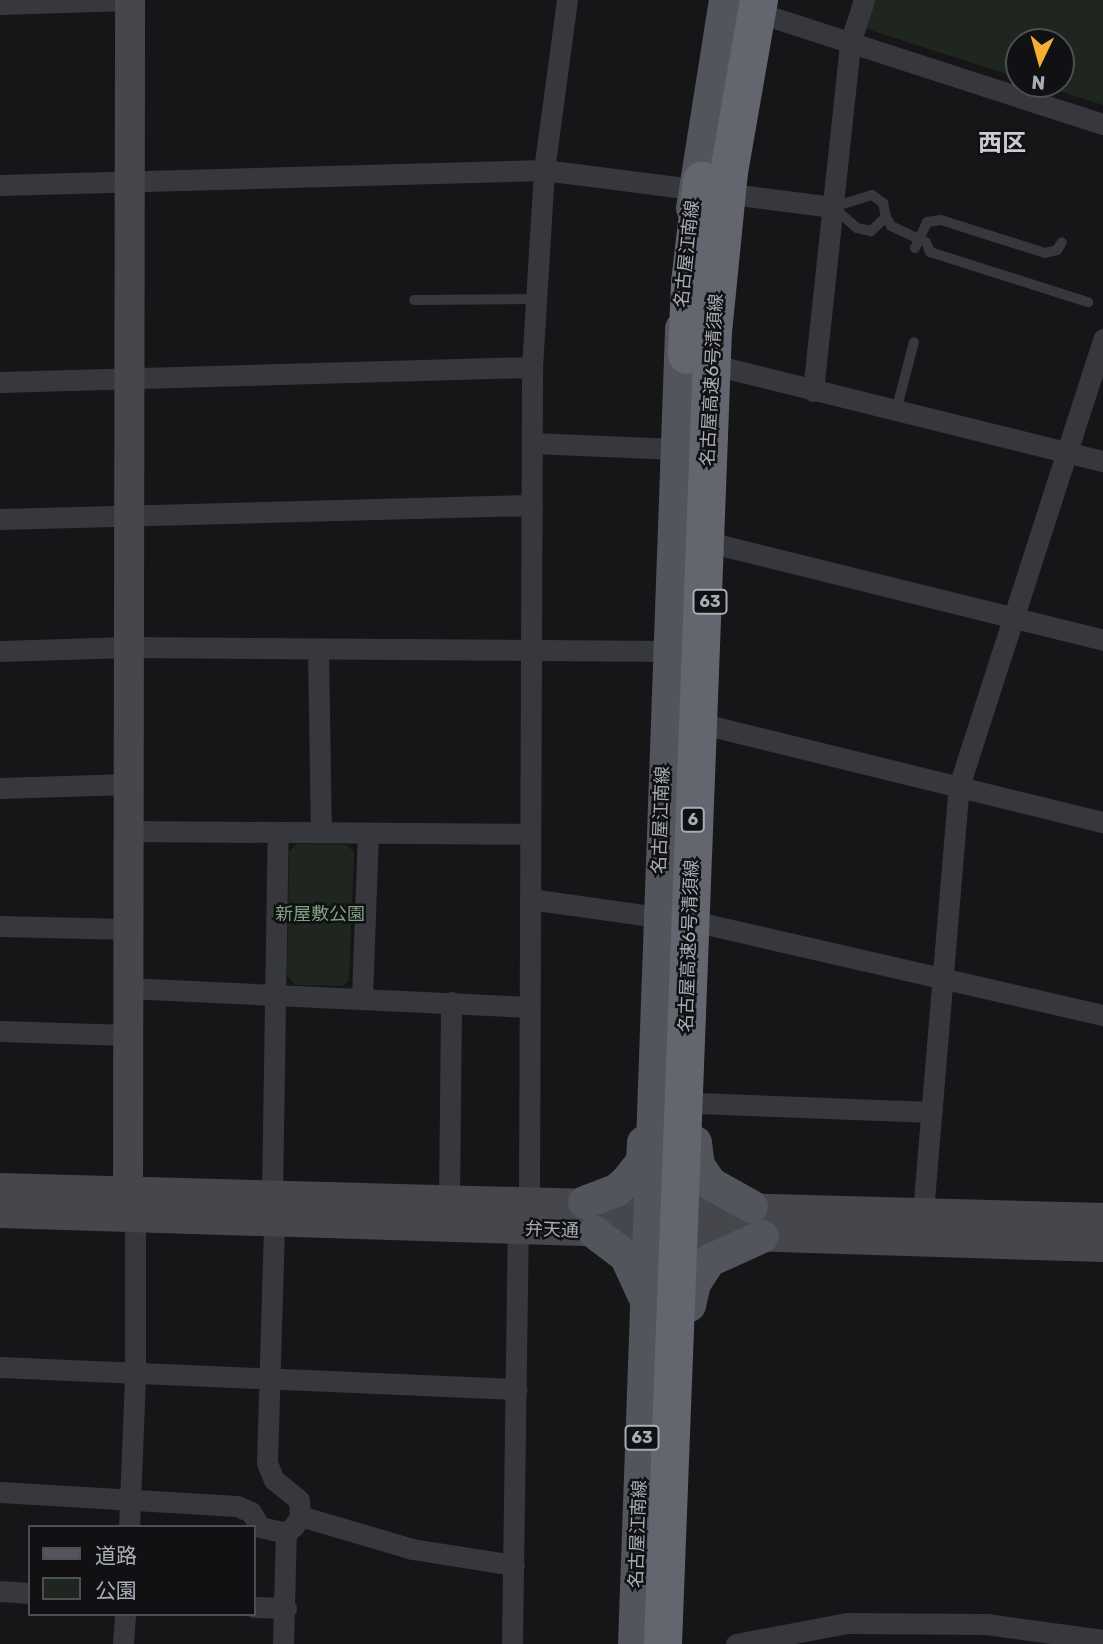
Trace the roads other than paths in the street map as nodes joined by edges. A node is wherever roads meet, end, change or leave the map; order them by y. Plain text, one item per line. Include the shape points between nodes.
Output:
1 (129, 0) edge
2 (567, 0) edge
3 (725, 0) edge
4 (864, 0) edge
5 (0, 4) edge
6 (754, 4) edge
7 (850, 43) junction
8 (1103, 124) edge
9 (544, 170) junction
10 (130, 181) junction
11 (0, 185) edge
12 (694, 188) junction
13 (734, 193) junction
14 (833, 207) junction
15 (886, 217) junction
16 (1062, 242) dead end
17 (916, 243) junction
18 (537, 299) junction
19 (414, 300) dead end
20 (1088, 302) dead end
21 (1103, 339) edge
22 (914, 342) dead end
23 (532, 367) junction
24 (722, 367) junction
25 (130, 378) junction
26 (0, 382) edge
27 (813, 391) junction
28 (896, 411) junction
29 (532, 443) junction
30 (676, 449) junction
31 (1067, 452) junction
32 (1103, 461) edge
33 (532, 505) junction
34 (130, 516) junction
35 (0, 519) edge
36 (712, 543) junction
37 (1013, 618) junction
38 (1103, 640) edge
39 (129, 647) junction
40 (318, 649) junction
41 (668, 650) junction
42 (0, 651) edge
43 (531, 653) junction
44 (707, 725) junction
45 (129, 785) junction
46 (960, 786) junction
47 (0, 788) edge
48 (1103, 822) edge
49 (129, 831) junction
50 (278, 832) junction
51 (321, 832) junction
52 (368, 833) junction
53 (530, 834) junction
54 (530, 899) junction
55 (657, 917) junction
56 (701, 923) junction
57 (0, 926) edge
58 (128, 929) junction
59 (943, 978) junction
60 (128, 988) junction
61 (275, 994) junction
62 (362, 997) junction
63 (451, 1002) junction
64 (530, 1007) junction
65 (1103, 1015) edge
66 (0, 1031) edge
67 (128, 1035) junction
68 (696, 1103) junction
69 (932, 1112) junction
70 (650, 1125) junction
71 (695, 1144) junction
72 (0, 1188) edge
73 (449, 1199) junction
74 (529, 1200) junction
75 (131, 1204) junction
76 (273, 1208) junction
77 (923, 1212) junction
78 (0, 1213) edge
79 (589, 1217) junction
80 (648, 1218) junction
81 (1103, 1218) edge
82 (692, 1220) junction
83 (757, 1221) junction
84 (518, 1229) junction
85 (1103, 1247) edge
86 (646, 1304) junction
87 (689, 1304) junction
88 (0, 1367) edge
89 (135, 1376) junction
90 (267, 1380) junction
91 (517, 1389) junction
92 (0, 1492) edge
93 (130, 1500) junction
94 (293, 1524) junction
95 (129, 1525) edge
96 (514, 1565) junction
97 (0, 1591) edge
98 (28, 1593) edge
99 (256, 1607) edge
100 (286, 1608) junction
101 (125, 1616) edge
102 (846, 1634) edge
103 (1005, 1635) edge
104 (1103, 1640) edge
105 (123, 1644) edge
106 (283, 1644) edge
107 (512, 1644) edge
108 (634, 1644) edge
109 (640, 1644) edge
110 (663, 1644) edge
111 (673, 1644) edge
112 (739, 1644) edge

1 - 5 street
1 - 10 street
2 - 9 street
3 - 12 main road, 名古屋江南線 / 63
4 - 7 street
6 - 7 street
6 - 13 main road, 63
6 - 109 highway, 名古屋高速6号清須線 / 6, bridge via 690,283
6 - 110 highway, 名古屋高速6号清須線 / 6, bridge via 729,172 713,332
7 - 8 street
7 - 14 street
9 - 10 street
9 - 12 street
9 - 18 street
10 - 11 street
10 - 25 street
12 - 13 street
12 - 30 main road, 名古屋江南線 / 63 via 682,283
13 - 14 street
13 - 24 main road, 63
14 - 15 lane via 864,231 878,228
14 - 15 lane via 872,195 883,203
14 - 27 street
15 - 17 lane via 891,226
16 - 17 lane via 1045,253 941,220 927,222
17 - 20 lane via 926,242 930,252
18 - 19 lane
18 - 23 street
21 - 31 street
22 - 28 lane
23 - 25 street
23 - 29 street
24 - 27 street
24 - 36 main road, 63
25 - 26 street
25 - 34 street
27 - 28 street
28 - 31 street
29 - 30 street
29 - 33 street
30 - 41 main road, 名古屋江南線 / 63
31 - 32 street
31 - 37 street
33 - 34 street
33 - 43 street
34 - 35 street
34 - 39 street
36 - 37 street
36 - 44 main road, 63
37 - 38 street
37 - 46 street
39 - 40 street
39 - 42 street
39 - 45 street
40 - 43 street
40 - 51 street
41 - 43 street
41 - 55 main road, 名古屋江南線 / 63
43 - 53 street
44 - 46 street
44 - 56 main road, 63
45 - 47 street
45 - 49 street
46 - 48 street
46 - 59 street
49 - 50 street
49 - 58 street
50 - 51 street
50 - 61 street
51 - 52 street
52 - 53 street
52 - 62 street
53 - 54 street
54 - 55 street
54 - 64 street
55 - 56 street
55 - 70 main road, 名古屋江南線 / 63
56 - 59 street
56 - 68 main road, 63
57 - 58 street
58 - 60 street
59 - 65 street
59 - 69 street
60 - 61 street
60 - 67 street
61 - 62 street
61 - 76 street
62 - 63 street
63 - 64 street
63 - 73 street
64 - 74 street
66 - 67 street
67 - 75 street
68 - 69 street
68 - 71 main road, 63
69 - 77 street
70 - 79 main road via 642,1161
70 - 80 main road, 名古屋江南線 / 63
71 - 82 main road, 63
71 - 83 main road via 698,1165 710,1183
72 - 75 street, 弁天通
73 - 74 street, 弁天通
73 - 76 street, 弁天通
74 - 79 street, 弁天通
75 - 76 street, 弁天通
75 - 78 street, 弁天通
75 - 89 street
76 - 84 street, 弁天通
76 - 90 street
77 - 81 street
77 - 83 street
79 - 80 street, 弁天通
79 - 84 street, 弁天通
79 - 86 main road via 625,1255
80 - 82 street, 弁天通
80 - 86 main road, 名古屋江南線 / 63
82 - 83 street, 弁天通
82 - 87 main road, 63
83 - 85 street
83 - 87 main road via 709,1260 694,1283
84 - 91 street
86 - 108 main road, 名古屋江南線 / 63
87 - 111 main road, 63
88 - 89 street
89 - 90 street
89 - 93 street
90 - 91 street
90 - 94 street via 267,1463 274,1480 299,1500
91 - 96 street
92 - 93 street
93 - 94 street via 237,1506 251,1512 260,1527
93 - 95 street
94 - 96 street
94 - 100 street
96 - 107 street
97 - 98 street
99 - 100 street
100 - 106 street
101 - 105 street
102 - 103 street
102 - 112 street
103 - 104 street

